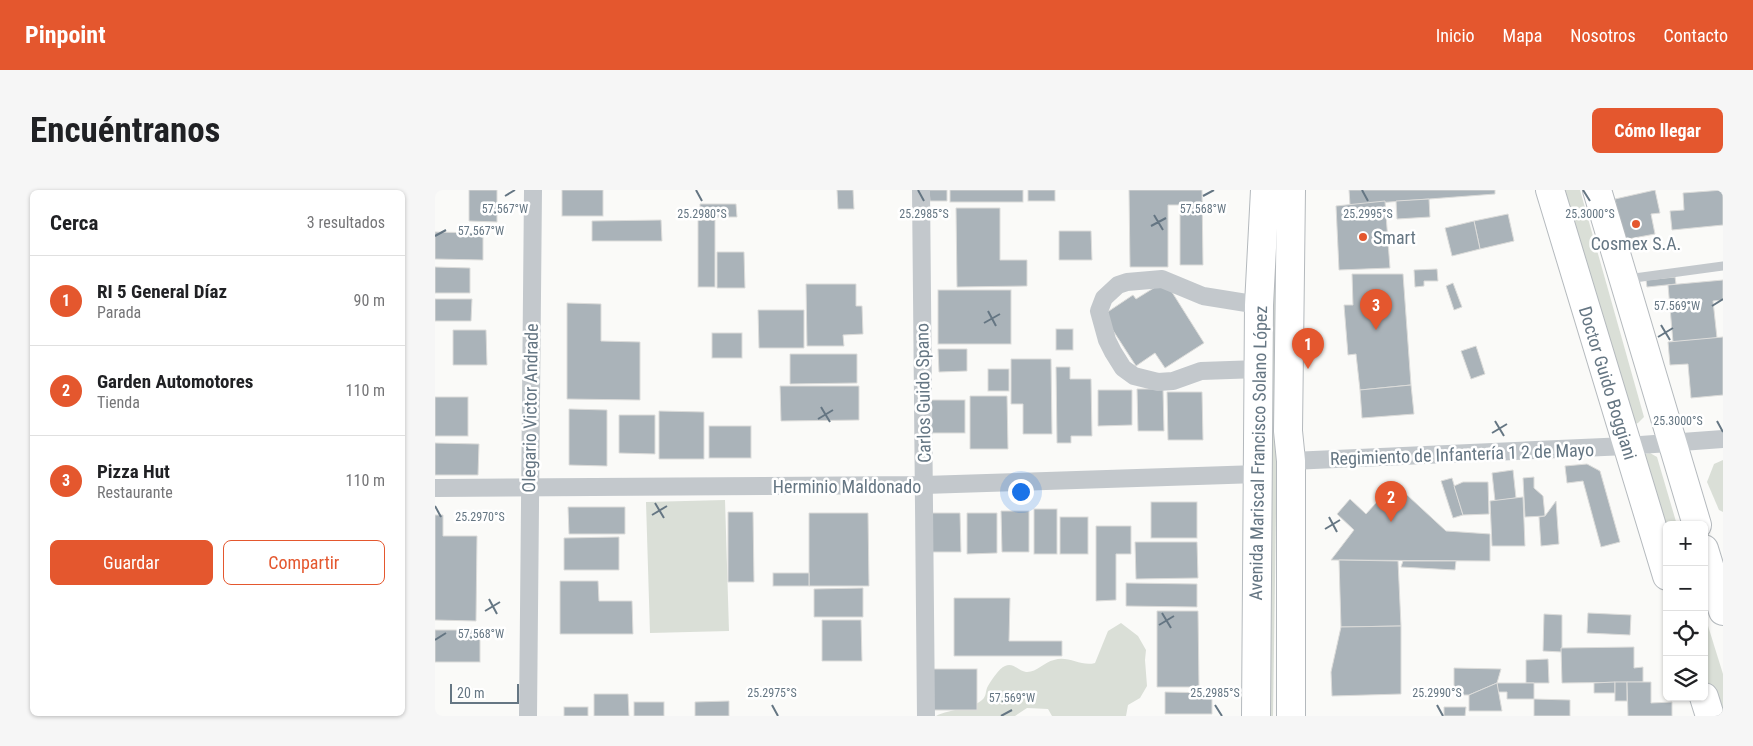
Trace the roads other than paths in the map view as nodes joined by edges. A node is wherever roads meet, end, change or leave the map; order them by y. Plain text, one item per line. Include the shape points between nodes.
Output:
1 (533, 190) edge
2 (921, 190) edge
3 (1265, 190) edge
4 (1283, 190) edge
5 (1291, 190) edge
6 (1550, 190) edge
7 (1597, 190) edge
8 (1289, 243) junction
9 (1723, 266) edge
10 (1624, 279) junction
11 (1259, 305) junction
12 (1259, 369) junction
13 (1723, 439) edge
14 (1673, 443) junction
15 (1627, 446) junction
16 (1291, 461) junction
17 (1259, 474) junction
18 (924, 485) junction
19 (435, 488) edge
20 (528, 488) junction
21 (1696, 521) edge
22 (1708, 562) edge
23 (1664, 566) edge
24 (1723, 611) edge
25 (1705, 701) edge
26 (527, 716) edge
27 (927, 716) edge
28 (1256, 716) edge
29 (1291, 716) edge
30 (1710, 716) edge

1 - 20 street, Olegario Victor Andrade
2 - 18 street, Carlos Guido Spano
3 - 11 main road, Avenida Mariscal Francisco Solano López
4 - 8 main road via 1283,214
5 - 8 main road, Avenida Mariscal Francisco Solano López
6 - 15 main road, Doctor Guido Boggiani
7 - 10 main road
8 - 16 main road, Avenida Mariscal Francisco Solano López via 1288,431
9 - 10 lane
10 - 14 main road
11 - 12 main road, Avenida Mariscal Francisco Solano López
11 - 12 street via 1203,296 1162,279 1117,285 1104,298 1099,311 1113,352 1123,368 1134,376 1158,382 1173,381 1201,371
12 - 17 main road, Avenida Mariscal Francisco Solano López
13 - 14 street, Regimiento de Infantería 1 2 de Mayo
14 - 15 street, Regimiento de Infantería 1 2 de Mayo
14 - 21 main road
15 - 16 street, Regimiento de Infantería 1 2 de Mayo
15 - 23 main road, Doctor Guido Boggiani
16 - 29 main road, Avenida Mariscal Francisco Solano López
17 - 18 street, Herminio Maldonado
17 - 28 main road, Avenida Mariscal Francisco Solano López
18 - 20 street, Herminio Maldonado
18 - 27 street, Carlos Guido Spano
19 - 20 street, Herminio Maldonado
20 - 26 street, Olegario Victor Andrade
22 - 24 main road
25 - 30 main road

